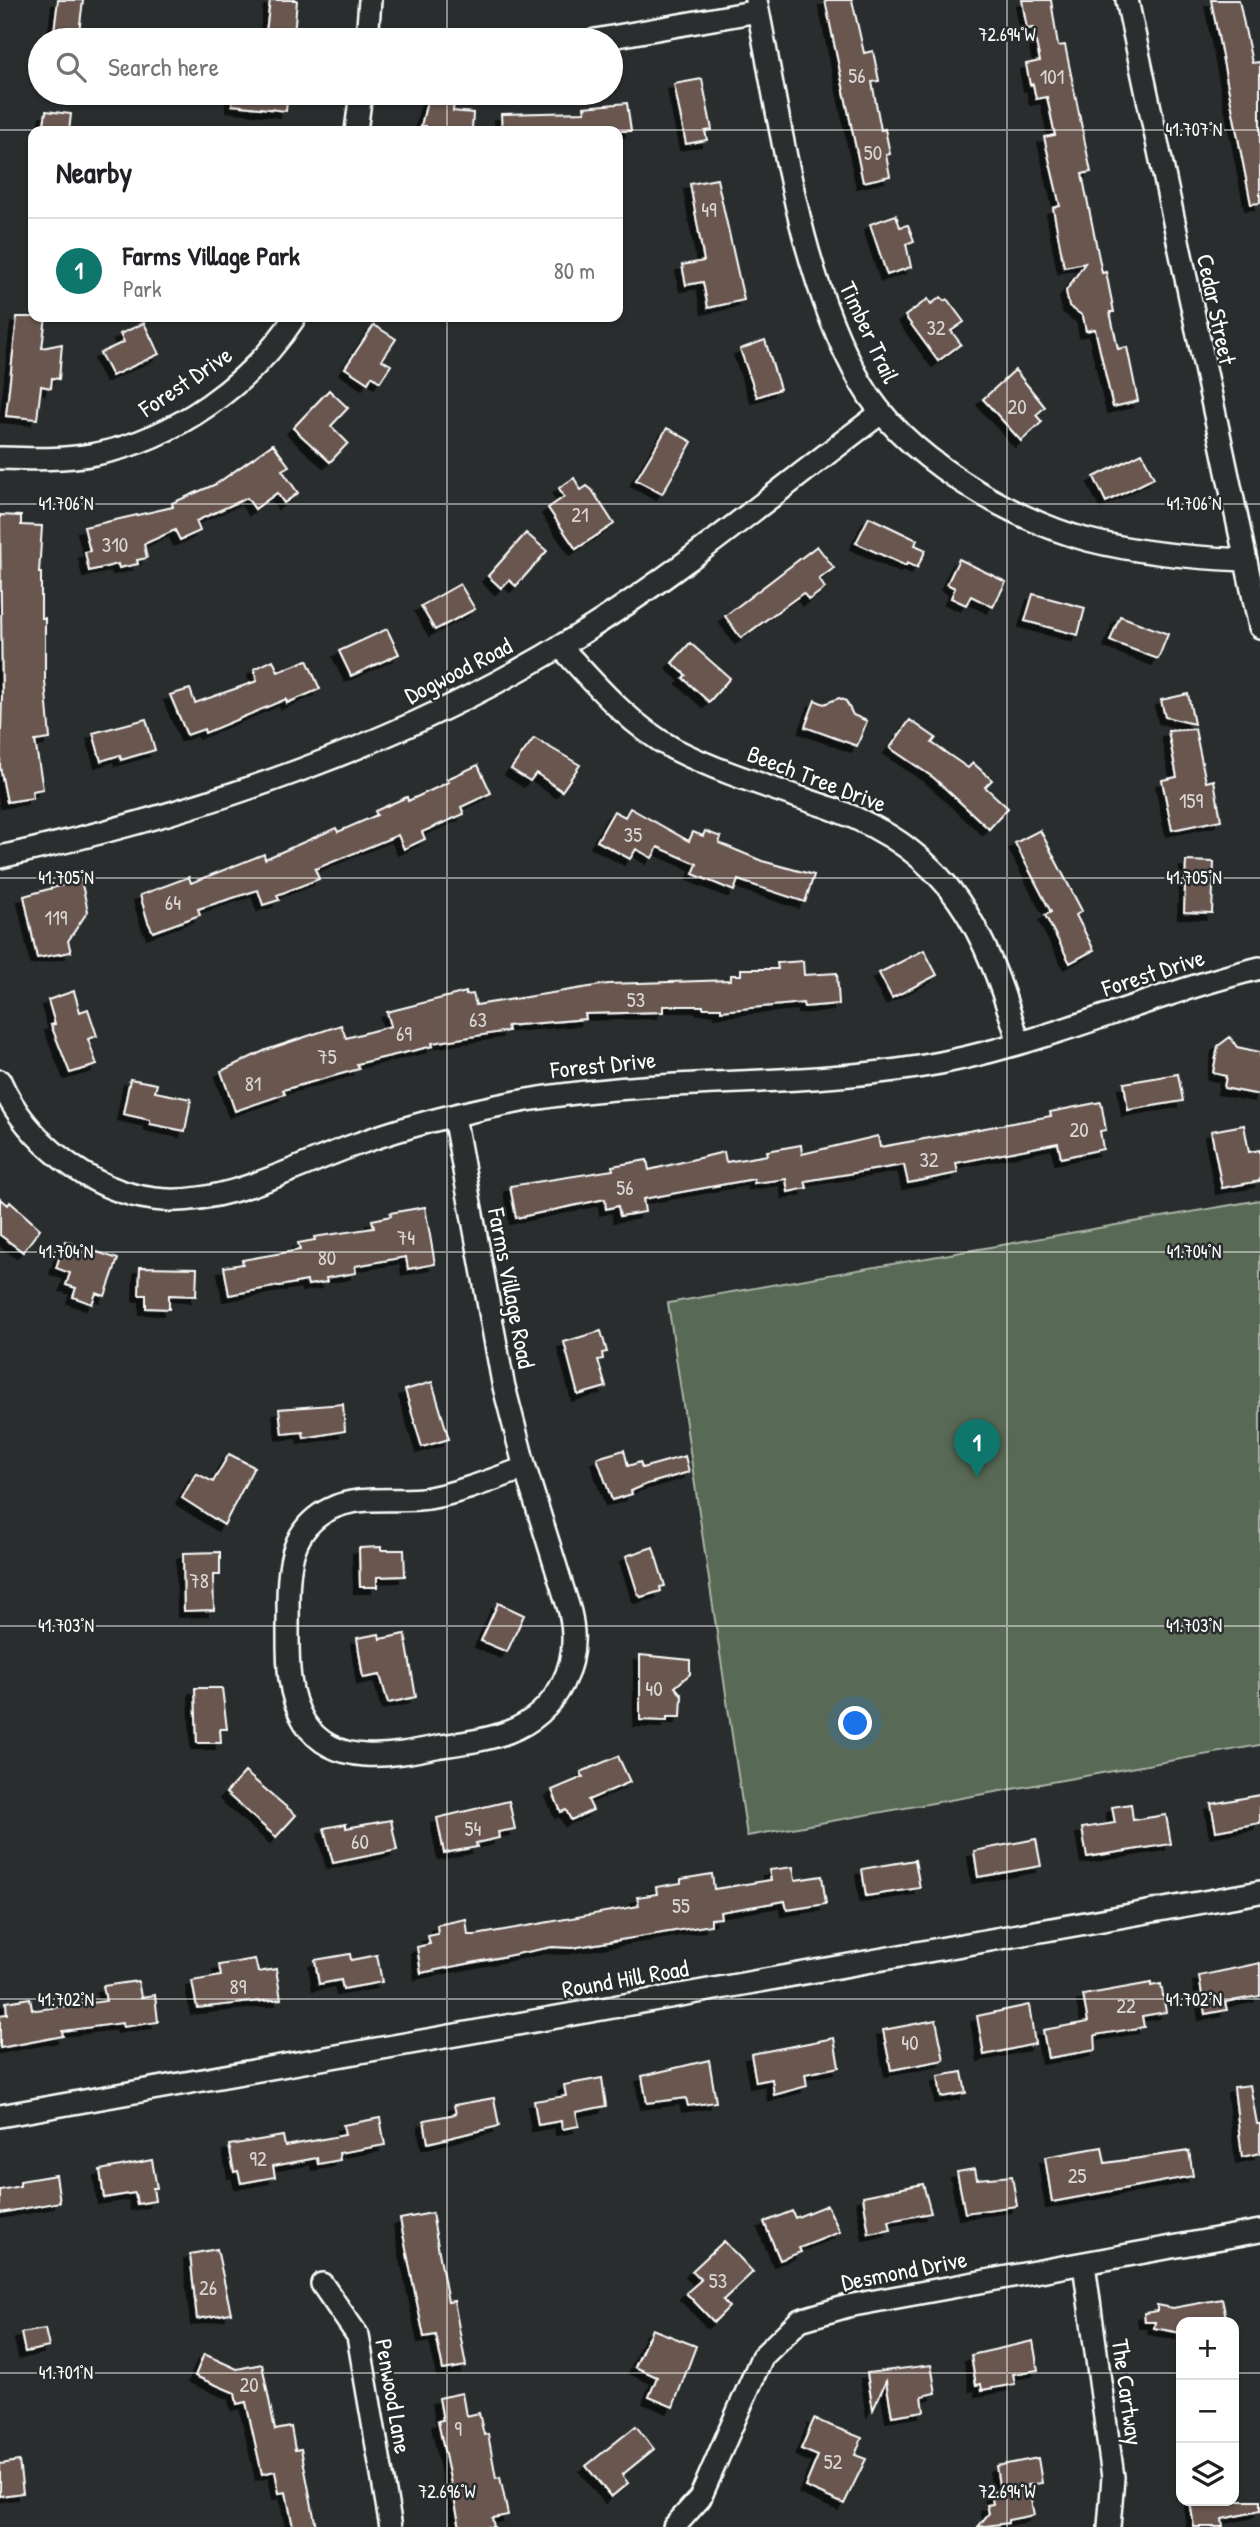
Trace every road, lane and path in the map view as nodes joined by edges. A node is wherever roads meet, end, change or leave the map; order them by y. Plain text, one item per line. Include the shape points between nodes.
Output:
1 (370, 0) edge
2 (1128, 0) edge
3 (757, 6) edge
4 (368, 28) edge
5 (623, 34) edge
6 (359, 105) edge
7 (357, 126) edge
8 (291, 322) edge
9 (881, 412) junction
10 (0, 458) edge
11 (1246, 560) junction
12 (1260, 627) edge
13 (560, 646) junction
14 (0, 857) edge
15 (1260, 968) edge
16 (1019, 1043) junction
17 (0, 1081) edge
18 (454, 1115) junction
19 (525, 1468) junction
20 (1260, 1892) edge
21 (0, 2116) edge
22 (1260, 2231) edge
23 (1084, 2264) junction
24 (323, 2284) dead end
25 (391, 2527) edge
26 (674, 2527) edge
27 (1108, 2527) edge

1 - 4 street
2 - 11 street, Cedar Street
3 - 5 street
3 - 9 street, Timber Trail via 817,280 852,367
6 - 7 street
8 - 10 street, Forest Drive via 240,379 168,430 97,454
9 - 11 street, Timber Trail via 939,464 1046,526 1124,548
9 - 13 street, Dogwood Road via 662,578
11 - 12 street, Cedar Street
13 - 14 street, Dogwood Road via 449,705 310,767 165,817
13 - 16 street, Beech Tree Drive via 633,721 674,748 741,778 863,821 918,855 953,892 978,932
15 - 16 street, Forest Drive
16 - 18 street, Forest Drive via 946,1062 876,1073 612,1087
17 - 18 street, Forest Drive via 30,1128 73,1166 112,1188 153,1199 186,1200 222,1193 368,1140
18 - 19 street, Farms Village Road via 484,1290
19 - 19 street, Farms Village Road via 574,1630 571,1662 554,1698 516,1729 471,1741 384,1755 350,1753 323,1742 304,1721 292,1689 289,1569 301,1534 319,1516 341,1504 436,1497
20 - 21 street, Round Hill Road
22 - 23 street, Desmond Drive
23 - 26 street, Desmond Drive via 848,2306 800,2320 762,2357 700,2498
23 - 27 street, The Cartway via 1114,2477
24 - 25 street, Penwood Lane via 358,2336

